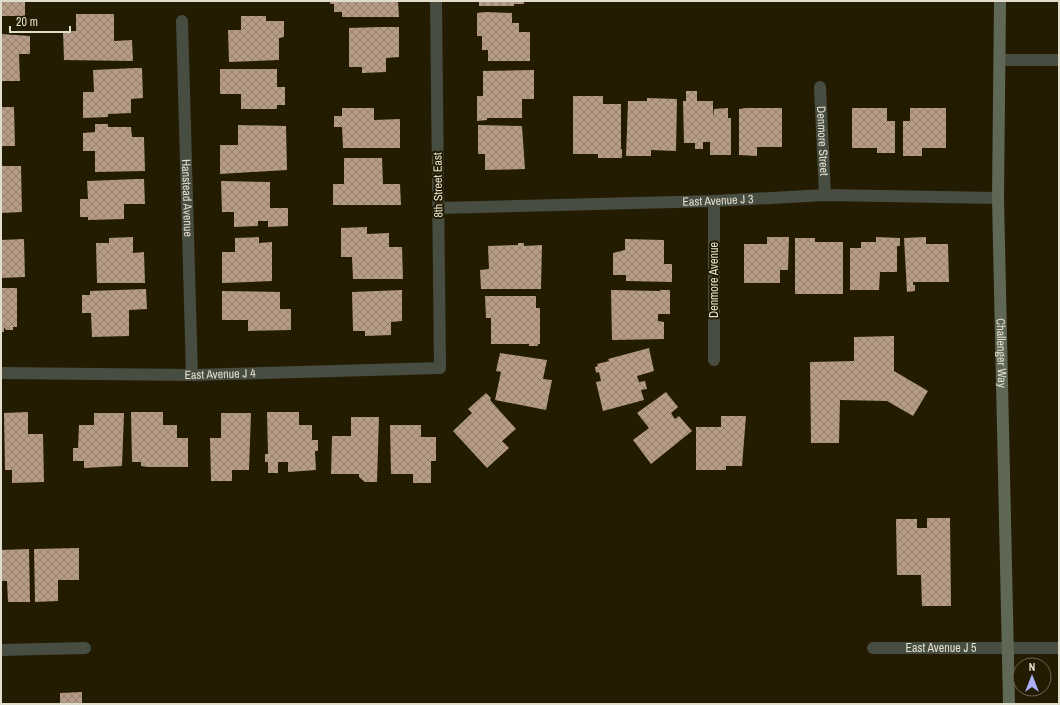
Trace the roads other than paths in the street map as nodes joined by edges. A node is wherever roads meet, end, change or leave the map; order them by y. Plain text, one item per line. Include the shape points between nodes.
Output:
1 (436, 1) edge
2 (1000, 1) edge
3 (182, 21) dead end
4 (1000, 60) junction
5 (1059, 60) edge
6 (820, 87) dead end
7 (824, 195) junction
8 (998, 198) junction
9 (714, 201) junction
10 (438, 208) junction
11 (714, 360) dead end
12 (440, 368) joint
13 (1, 373) edge
14 (192, 375) junction
15 (85, 648) dead end
16 (873, 648) dead end
17 (1008, 648) junction
18 (1059, 648) edge
19 (1, 650) edge
20 (1009, 704) edge

1 - 10 street, 8th Street East
2 - 4 main road, Challenger Way
3 - 14 street, Hanstead Avenue
4 - 5 street
4 - 8 main road, Challenger Way
6 - 7 street, Denmore Street
7 - 8 street, East Avenue J 3
7 - 9 street, East Avenue J 3
8 - 17 main road, Challenger Way
9 - 10 street, East Avenue J 3
9 - 11 street, Denmore Avenue
10 - 12 street, 8th Street East
12 - 14 street, East Avenue J 4
13 - 14 street, East Avenue J 4
15 - 19 street
16 - 17 street, East Avenue J 5
17 - 18 street, East Avenue J 5
17 - 20 main road, Challenger Way

